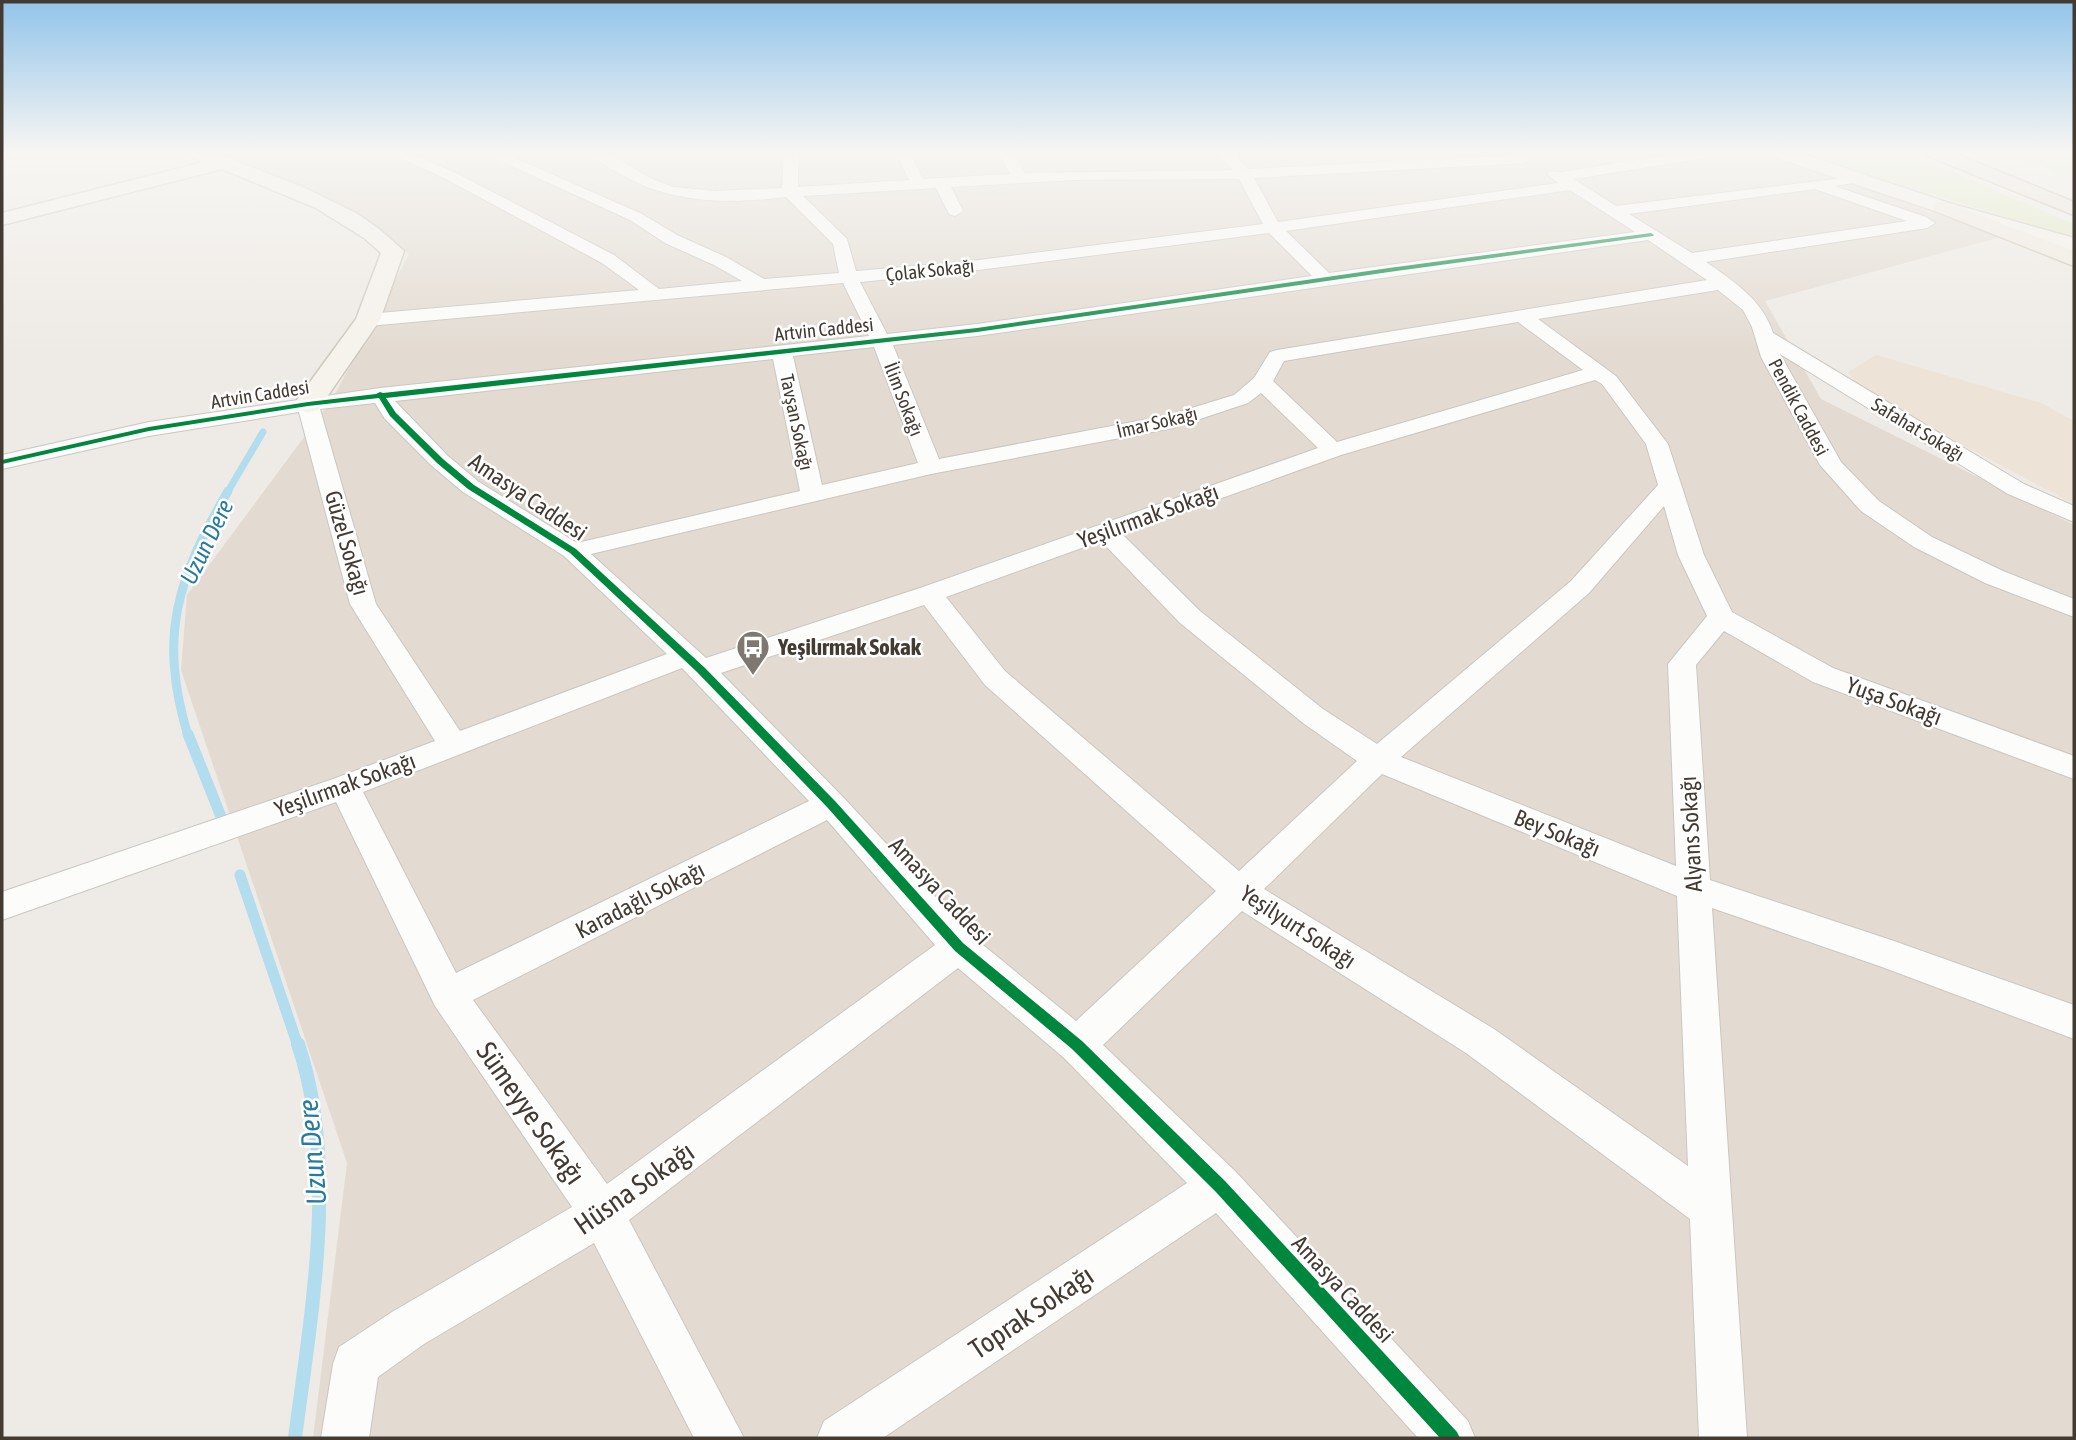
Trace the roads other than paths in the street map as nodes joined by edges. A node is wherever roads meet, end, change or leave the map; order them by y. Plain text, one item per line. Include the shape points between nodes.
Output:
1 (349, 218) edge
2 (531, 218) edge
3 (638, 218) edge
4 (816, 218) edge
5 (1268, 218) edge
6 (1334, 218) edge
7 (1624, 218) edge
8 (1913, 218) edge
9 (1970, 218) edge
10 (1982, 218) edge
11 (1273, 228) junction
12 (1651, 235) junction
13 (2074, 244) edge
14 (1690, 259) junction
15 (2074, 259) edge
16 (849, 278) junction
17 (1325, 279) junction
18 (1725, 284) junction
19 (761, 285) junction
20 (655, 294) junction
21 (1521, 316) junction
22 (368, 320) junction
23 (1765, 336) junction
24 (881, 341) junction
25 (782, 352) junction
26 (1599, 372) junction
27 (1262, 382) junction
28 (380, 394) junction
29 (308, 404) junction
30 (1333, 450) junction
31 (2, 462) edge
32 (931, 467) junction
33 (1670, 485) junction
34 (812, 493) junction
35 (2074, 515) edge
36 (1105, 531) junction
37 (573, 551) junction
38 (929, 594) junction
39 (2074, 610) edge
40 (1721, 617) junction
41 (693, 663) junction
42 (453, 745) junction
43 (1378, 760) junction
44 (2074, 768) edge
45 (344, 787) junction
46 (831, 804) junction
47 (1694, 888) junction
48 (1240, 892) junction
49 (2, 906) edge
50 (959, 947) junction
51 (448, 995) junction
52 (2074, 1022) edge
53 (1077, 1045) junction
54 (1220, 1186) junction
55 (1711, 1208) junction
56 (602, 1214) junction
57 (345, 1438) edge
58 (720, 1438) edge
59 (841, 1438) edge
60 (1451, 1438) edge
61 (1723, 1438) edge

1 - 22 street via 393,251
2 - 20 street via 608,259
3 - 19 street
4 - 16 street, İlim Sokağı via 841,243
5 - 11 street
6 - 11 street, Çolak Sokağı
7 - 12 street, Pendik Caddesi
8 - 14 street via 1927,223
9 - 15 main road
10 - 13 street
11 - 16 street, Çolak Sokağı
11 - 17 street
12 - 14 street, Pendik Caddesi
12 - 17 street, Artvin Caddesi
14 - 18 street, Pendik Caddesi
16 - 19 street, Çolak Sokağı
16 - 24 street, İlim Sokağı
17 - 24 street, Artvin Caddesi
18 - 21 street, İmar Sokağı
18 - 23 street, Pendik Caddesi via 1751,307
19 - 20 street, Çolak Sokağı
20 - 22 street, Çolak Sokağı
21 - 26 street
21 - 27 street, İmar Sokağı via 1277,356
22 - 29 street
23 - 35 street, Safahat Sokağı via 2016,489
23 - 39 street, Pendik Caddesi via 1771,357 1830,465 1870,506 1923,542
24 - 25 street, Artvin Caddesi
24 - 32 street, İlim Sokağı
25 - 28 street, Artvin Caddesi
25 - 34 street, Tavşan Sokağı
26 - 30 street, Yeşilırmak Sokağı
26 - 33 street via 1657,444
27 - 30 street
27 - 32 street, İmar Sokağı via 1241,398 1173,421
28 - 29 street, Artvin Caddesi
28 - 37 street, Amasya Caddesi via 393,414 471,487
29 - 31 street, Artvin Caddesi via 149,429
29 - 42 street, Güzel Sokağı via 363,604
30 - 36 street, Yeşilırmak Sokağı
32 - 34 street, İmar Sokağı
33 - 40 street via 1691,555
33 - 43 street via 1580,587
34 - 37 street, İmar Sokağı
36 - 38 street, Yeşilırmak Sokağı
36 - 43 street, Bey Sokağı via 1190,617 1313,716
37 - 41 street, Amasya Caddesi
38 - 41 street, Yeşilırmak Sokağı
38 - 48 street, Yeşilyurt Sokağı via 995,678
40 - 44 street, Yuşa Sokağı via 1823,675
40 - 47 street, Alyans Sokağı via 1682,664
41 - 42 street, Yeşilırmak Sokağı
41 - 46 street, Amasya Caddesi
42 - 45 street, Yeşilırmak Sokağı
43 - 47 street, Bey Sokağı
43 - 48 street
45 - 49 street, Yeşilırmak Sokağı
45 - 51 street, Sümeyye Sokağı
46 - 50 street, Amasya Caddesi
46 - 51 street, Karadağlı Sokağı
47 - 52 street, Bey Sokağı
47 - 55 street, Alyans Sokağı
48 - 53 street
48 - 55 street, Yeşilyurt Sokağı via 1480,1041
50 - 53 street, Amasya Caddesi
50 - 56 street, Hüsna Sokağı
51 - 56 street, Sümeyye Sokağı
53 - 54 street, Amasya Caddesi
54 - 59 street, Toprak Sokağı
54 - 60 street, Amasya Caddesi
55 - 61 street, Alyans Sokağı
56 - 57 street, Hüsna Sokağı via 408,1328 356,1364
56 - 58 street, Sümeyye Sokağı

